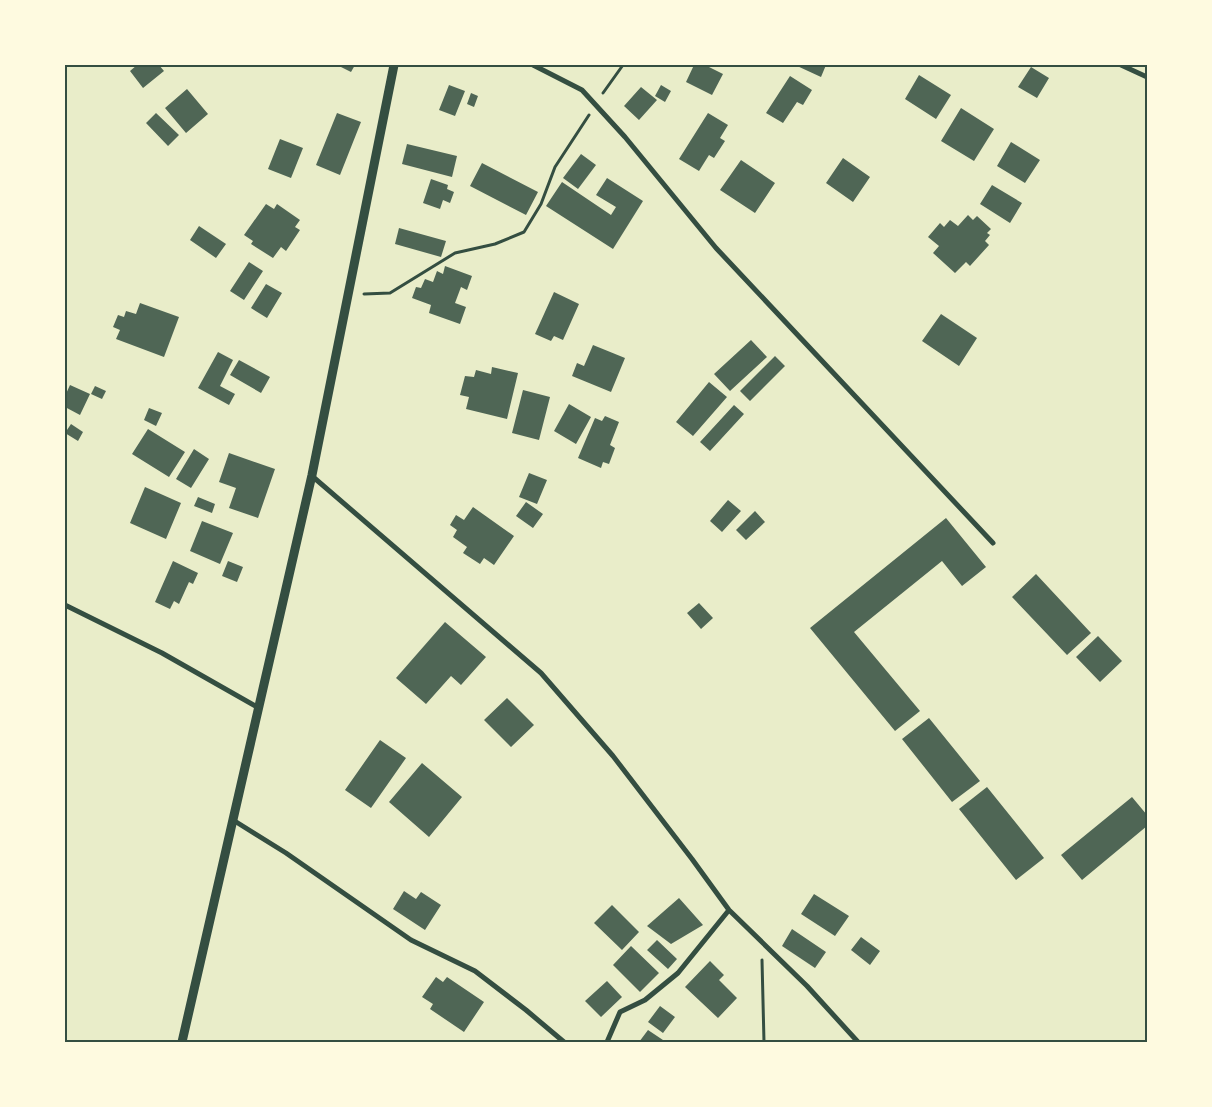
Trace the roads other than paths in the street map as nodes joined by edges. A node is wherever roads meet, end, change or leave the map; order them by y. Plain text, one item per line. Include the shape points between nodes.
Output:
1 (394, 65) edge
2 (533, 65) edge
3 (1121, 65) edge
4 (1147, 77) edge
5 (312, 475) junction
6 (993, 544) dead end
7 (65, 605) edge
8 (258, 708) junction
9 (233, 820) junction
10 (729, 910) junction
11 (182, 1042) edge
12 (564, 1042) edge
13 (608, 1042) edge
14 (858, 1042) edge

1 - 5 street
2 - 6 street via 582,90 716,248
3 - 4 street
5 - 8 street
5 - 10 street via 541,673 613,756
7 - 8 street via 162,653
8 - 9 street
9 - 11 street
9 - 12 street via 411,940 475,971
10 - 13 street via 678,973 645,1000 620,1012
10 - 14 street via 807,986

